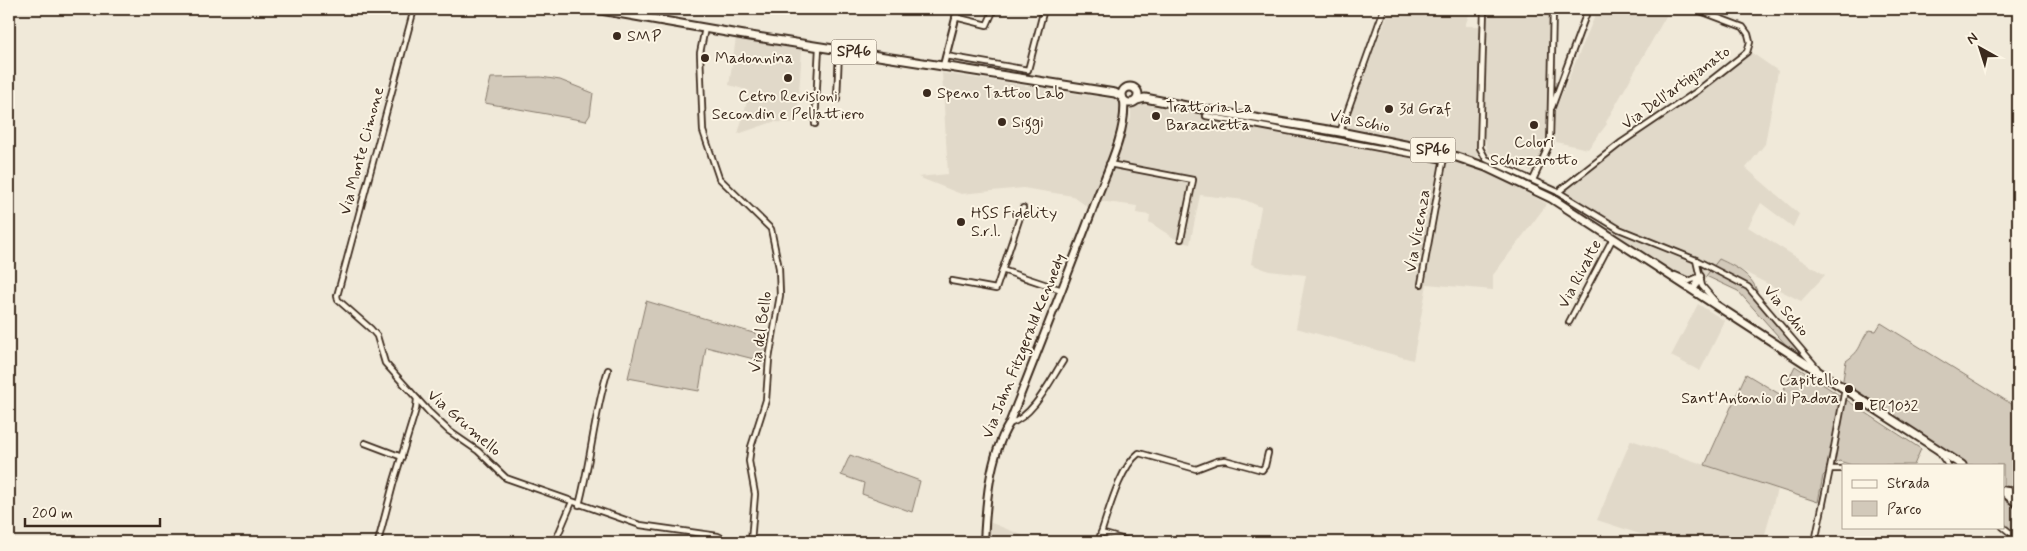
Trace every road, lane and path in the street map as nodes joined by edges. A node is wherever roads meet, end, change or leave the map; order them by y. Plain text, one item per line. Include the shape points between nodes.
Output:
1 (414, 9) edge
2 (594, 9) edge
3 (958, 9) edge
4 (994, 9) edge
5 (1044, 9) edge
6 (1384, 9) edge
7 (1484, 9) edge
8 (1553, 9) edge
9 (1578, 9) edge
10 (1695, 9) edge
11 (955, 17) junction
12 (704, 28) junction
13 (819, 47) junction
14 (839, 50) junction
15 (946, 56) junction
16 (943, 67) junction
17 (1127, 97) junction
18 (837, 99) dead end
19 (1551, 110) junction
20 (1206, 116) dead end
21 (815, 124) dead end
22 (1340, 132) junction
23 (1445, 156) junction
24 (1109, 164) junction
25 (1533, 180) junction
26 (1558, 192) junction
27 (1023, 208) dead end
28 (1613, 238) junction
29 (1181, 239) dead end
30 (1696, 260) junction
31 (1660, 269) junction
32 (1002, 270) junction
33 (1700, 278) junction
34 (952, 282) dead end
35 (1421, 284) dead end
36 (1062, 290) junction
37 (1693, 291) junction
38 (338, 300) joint
39 (1734, 318) junction
40 (1569, 322) dead end
41 (1063, 361) dead end
42 (608, 370) dead end
43 (1821, 373) junction
44 (1845, 389) junction
45 (417, 399) junction
46 (1009, 424) junction
47 (365, 443) dead end
48 (1936, 448) junction
49 (1268, 453) dead end
50 (402, 457) junction
51 (1947, 464) edge
52 (1960, 464) edge
53 (1830, 469) junction
54 (1842, 469) edge
55 (2004, 491) edge
56 (2004, 492) edge
57 (2018, 493) edge
58 (572, 502) junction
59 (2018, 504) edge
60 (579, 505) junction
61 (2004, 528) edge
62 (1101, 533) junction
63 (2018, 538) edge
64 (984, 541) edge
65 (378, 542) edge
66 (555, 542) edge
67 (730, 542) edge
68 (751, 542) edge
69 (992, 542) edge
70 (1098, 542) edge
71 (1132, 542) edge
72 (1815, 542) edge

1 - 38 street, Via Monte Cimone
2 - 12 main road, SP46
3 - 11 street
4 - 11 street via 987,25
5 - 15 street via 1028,70
6 - 22 street
7 - 25 street, Via Schio via 1480,148 1486,158
8 - 19 street
9 - 19 street via 1587,12
10 - 26 street, Via Dell'artigianato via 1742,27 1750,42 1747,52
11 - 15 street
12 - 13 main road, SP46
12 - 68 street, Via del Bello via 700,53 704,131 719,178 771,229 779,268 780,295 766,400 749,461 755,494
13 - 14 main road, SP46
13 - 21 street
14 - 16 main road, SP46
14 - 18 street
15 - 16 street
16 - 17 main road, SP46
17 - 22 main road, Via Schio / SP46
17 - 24 main road, Via John Fitzgerald Kennedy via 1122,127
19 - 25 street via 1550,143
20 - 23 street, Via Schio
22 - 23 main road, Via Schio / SP46
23 - 28 main road, Via Schio / SP46 via 1486,167 1551,198
23 - 35 street, Via Vicenza
24 - 29 street via 1193,180
24 - 36 main road, Via John Fitzgerald Kennedy
25 - 26 street, Via Schio
26 - 30 street, Via Schio via 1619,229
27 - 32 street
28 - 31 main road, Via Schio / SP46
28 - 40 street, Via Rivalte
30 - 33 street, Via Schio
30 - 43 street, Via Schio via 1748,287
31 - 33 street, Via Schio via 1689,281
31 - 37 main road, Via Schio / SP46
32 - 34 street via 994,290
32 - 36 street
33 - 37 street
33 - 39 street, Via Schio via 1708,295
36 - 46 main road, Via John Fitzgerald Kennedy
37 - 39 main road, Via Schio / SP46
38 - 45 street, Via Grumello via 377,336 385,362
39 - 43 main road, Via Schio / SP46
41 - 46 street via 1036,404
42 - 60 street
43 - 44 main road, Via Schio / SP46
44 - 48 main road, Via Schio / SP46
44 - 53 street
45 - 50 street
45 - 58 street, Via Grumello via 449,431 467,442 506,478
46 - 64 main road, Via John Fitzgerald Kennedy via 1000,439 993,469
47 - 50 street
48 - 51 street
48 - 52 main road, Via Schio / SP46
49 - 62 street via 1262,470 1225,460 1196,470 1139,453 1128,465
50 - 65 street
53 - 54 street
53 - 72 street
55 - 57 main road
56 - 59 main road
58 - 60 street, Via Grumello
58 - 66 street
60 - 67 street, Via Grumello via 640,525 718,536
61 - 63 street
62 - 70 street
62 - 71 street
64 - 69 street

